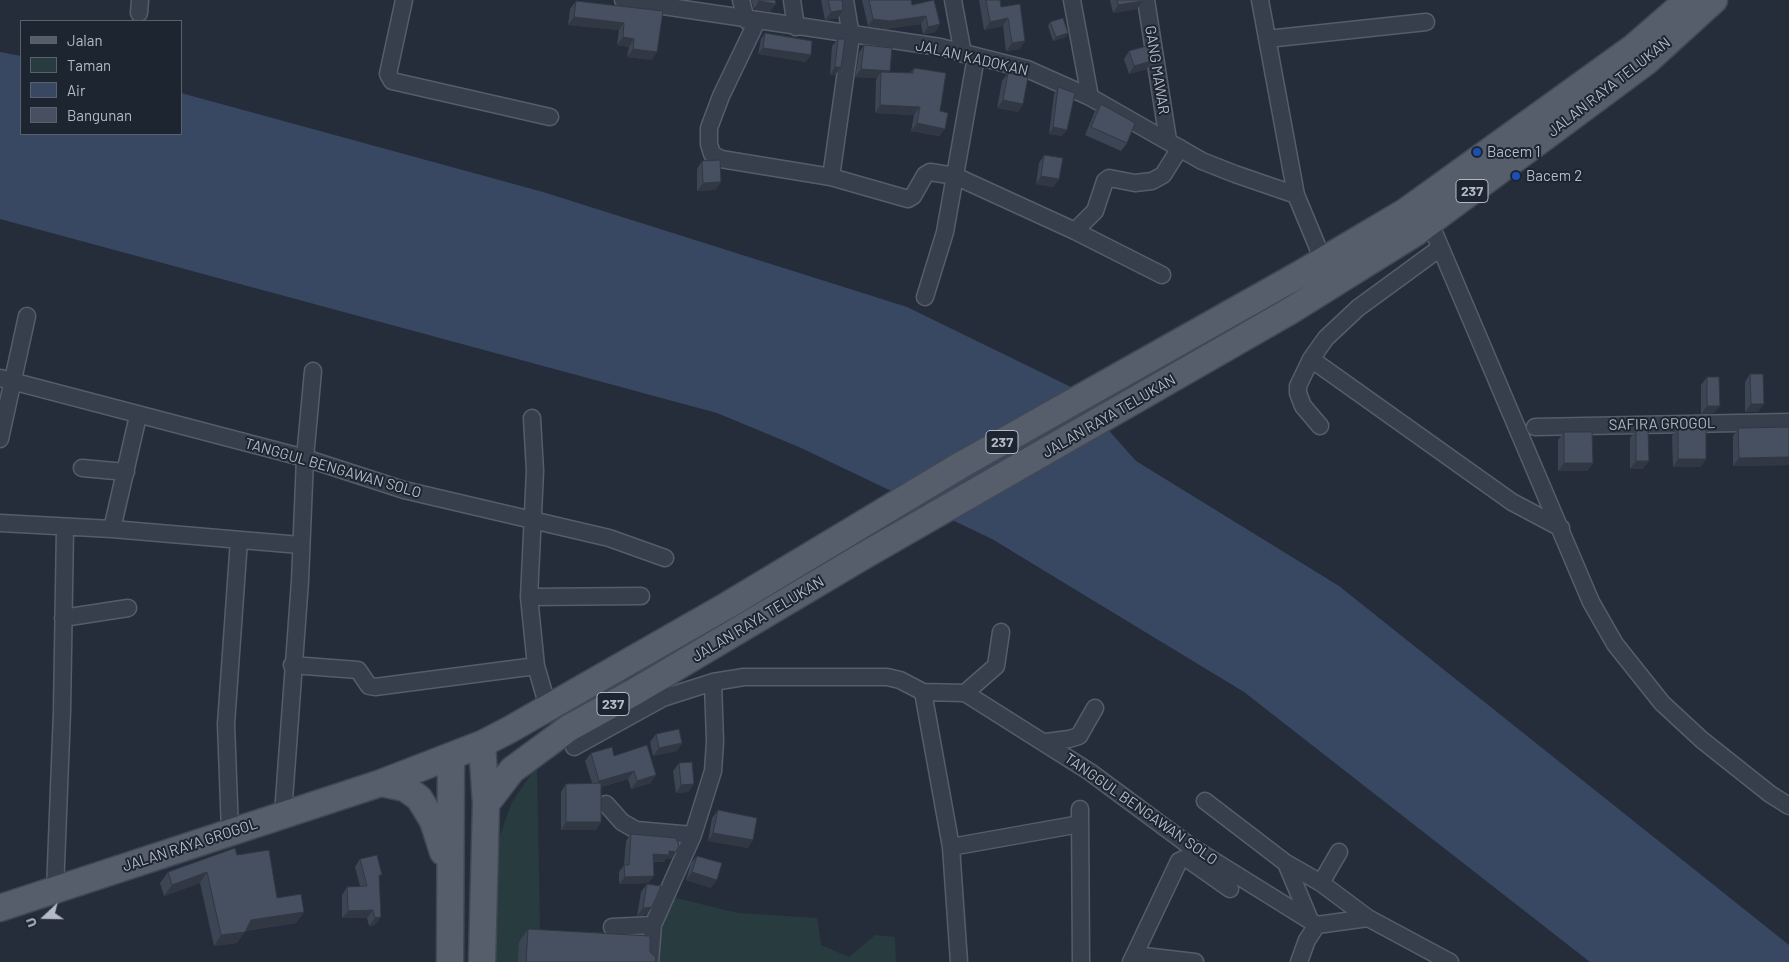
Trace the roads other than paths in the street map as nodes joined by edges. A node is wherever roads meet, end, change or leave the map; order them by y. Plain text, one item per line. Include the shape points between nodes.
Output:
1 (404, 0) edge
2 (623, 0) edge
3 (741, 0) edge
4 (792, 0) edge
5 (845, 0) edge
6 (952, 0) edge
7 (1072, 0) edge
8 (1146, 0) edge
9 (1260, 0) edge
10 (1688, 0) edge
11 (1714, 0) edge
12 (686, 6) edge
13 (751, 20) junction
14 (1426, 22) dead end
15 (796, 27) junction
16 (851, 36) junction
17 (1267, 39) junction
18 (1641, 54) junction
19 (969, 55) junction
20 (1090, 97) junction
21 (550, 117) dead end
22 (1174, 144) junction
23 (955, 176) junction
24 (831, 177) junction
25 (1296, 195) junction
26 (1430, 223) junction
27 (1075, 231) junction
28 (1440, 248) junction
29 (1323, 260) junction
30 (1162, 275) dead end
31 (925, 297) dead end
32 (27, 316) dead end
33 (1312, 359) junction
34 (313, 371) dead end
35 (6, 380) edge
36 (138, 416) junction
37 (532, 418) dead end
38 (1789, 422) edge
39 (1320, 426) dead end
40 (1535, 427) dead end
41 (0, 439) edge
42 (305, 458) junction
43 (82, 468) dead end
44 (126, 472) junction
45 (531, 519) junction
46 (0, 523) edge
47 (65, 528) junction
48 (1561, 528) junction
49 (112, 529) junction
50 (239, 540) junction
51 (300, 545) junction
52 (665, 558) dead end
53 (641, 596) dead end
54 (529, 597) junction
55 (128, 608) dead end
56 (63, 618) junction
57 (1001, 632) dead end
58 (292, 665) junction
59 (536, 666) junction
60 (713, 682) junction
61 (924, 692) junction
62 (965, 693) junction
63 (548, 707) junction
64 (1094, 708) dead end
65 (1046, 742) junction
66 (482, 744) junction
67 (574, 746) dead end
68 (451, 757) junction
69 (381, 783) junction
70 (1205, 801) dead end
71 (486, 804) junction
72 (606, 804) dead end
73 (1789, 806) edge
74 (283, 814) junction
75 (230, 831) junction
76 (693, 835) junction
77 (951, 847) junction
78 (1339, 852) dead end
79 (1286, 863) junction
80 (449, 875) junction
81 (1321, 883) junction
82 (1230, 888) dead end
83 (54, 890) junction
84 (0, 908) edge
85 (1368, 918) junction
86 (1313, 921) junction
87 (653, 925) junction
88 (612, 927) dead end
89 (1133, 959) edge
90 (450, 962) edge
91 (482, 962) edge
92 (650, 962) edge
93 (959, 962) edge
94 (1081, 962) edge
95 (1195, 962) edge
96 (1299, 962) edge
97 (1450, 962) edge

1 - 21 street via 388,74 392,80
2 - 12 street, JALAN KADOKAN
3 - 13 street
4 - 15 street
5 - 16 street
6 - 19 street
7 - 20 street
8 - 22 street, GANG MAWAR
9 - 17 street
10 - 18 main road, JALAN RAYA TELUKAN / 237
11 - 18 main road, JALAN RAYA TELUKAN / 237
12 - 13 street, JALAN KADOKAN
13 - 15 street, JALAN KADOKAN
13 - 24 street via 709,128 712,154
14 - 17 street
15 - 16 street, JALAN KADOKAN
16 - 19 street, JALAN KADOKAN
16 - 24 street
17 - 25 street
18 - 26 main road, JALAN RAYA TELUKAN / 237
18 - 29 main road, JALAN RAYA TELUKAN / 237 via 1405,212
19 - 20 street, JALAN KADOKAN via 1027,69
19 - 23 street
20 - 22 street, JALAN KADOKAN
22 - 25 street, JALAN KADOKAN via 1202,161
22 - 27 street via 1163,175 1152,181 1135,183 1109,178 1105,181 1095,211
23 - 24 street via 930,172 908,199
23 - 27 street
23 - 31 street via 944,232
25 - 29 street
26 - 28 street
26 - 71 main road, JALAN RAYA TELUKAN / 237 via 1290,311 570,728 512,770
27 - 30 street
28 - 33 street via 1339,324
28 - 48 street
29 - 63 main road, JALAN RAYA TELUKAN / 237 via 961,465 728,605
32 - 35 street
33 - 39 street via 1298,386 1298,393 1303,406
33 - 48 street via 1512,502
34 - 42 street
35 - 36 street, TANGGUL BENGAWAN SOLO
35 - 41 street
36 - 42 street, TANGGUL BENGAWAN SOLO
36 - 44 street
37 - 45 street via 535,471
38 - 40 street, SAFIRA GROGOL
42 - 45 street, TANGGUL BENGAWAN SOLO via 404,490
42 - 51 street
43 - 44 street
44 - 49 street
45 - 52 street, TANGGUL BENGAWAN SOLO via 609,538
45 - 54 street
46 - 47 street
47 - 49 street
47 - 56 street
48 - 73 street via 1591,602 1615,644 1662,703 1702,740
49 - 50 street
50 - 51 street
50 - 75 street via 226,724
51 - 58 street
53 - 54 street
54 - 59 street
55 - 56 street
56 - 83 street
57 - 62 street via 996,666
58 - 59 street via 358,670 369,686 374,687
58 - 74 street
59 - 63 street
60 - 61 street via 744,677 887,677
60 - 67 street via 663,698
60 - 76 street via 713,771
61 - 62 street
61 - 77 street
62 - 65 street, TANGGUL BENGAWAN SOLO
63 - 66 main road, JALAN RAYA TELUKAN / 237
64 - 65 street via 1079,736
65 - 86 street, TANGGUL BENGAWAN SOLO via 1190,846
66 - 68 main road, JALAN RAYA TELUKAN
66 - 71 main road
68 - 69 main road, JALAN RAYA GROGOL
68 - 80 main road
69 - 74 main road, JALAN RAYA GROGOL
69 - 80 main road via 405,788 420,798 440,838
70 - 79 street
71 - 91 main road
72 - 76 street via 622,822 636,830
74 - 75 main road, JALAN RAYA GROGOL
75 - 83 main road, JALAN RAYA GROGOL
76 - 87 street
77 - 93 street
77 - 94 street via 1080,817
78 - 81 street
79 - 81 street
79 - 86 street
80 - 90 main road
81 - 85 street
82 - 89 street via 1182,858
83 - 84 main road, JALAN RAYA GROGOL
85 - 86 street
85 - 97 street
86 - 96 street
87 - 88 street
87 - 92 street
89 - 95 street

